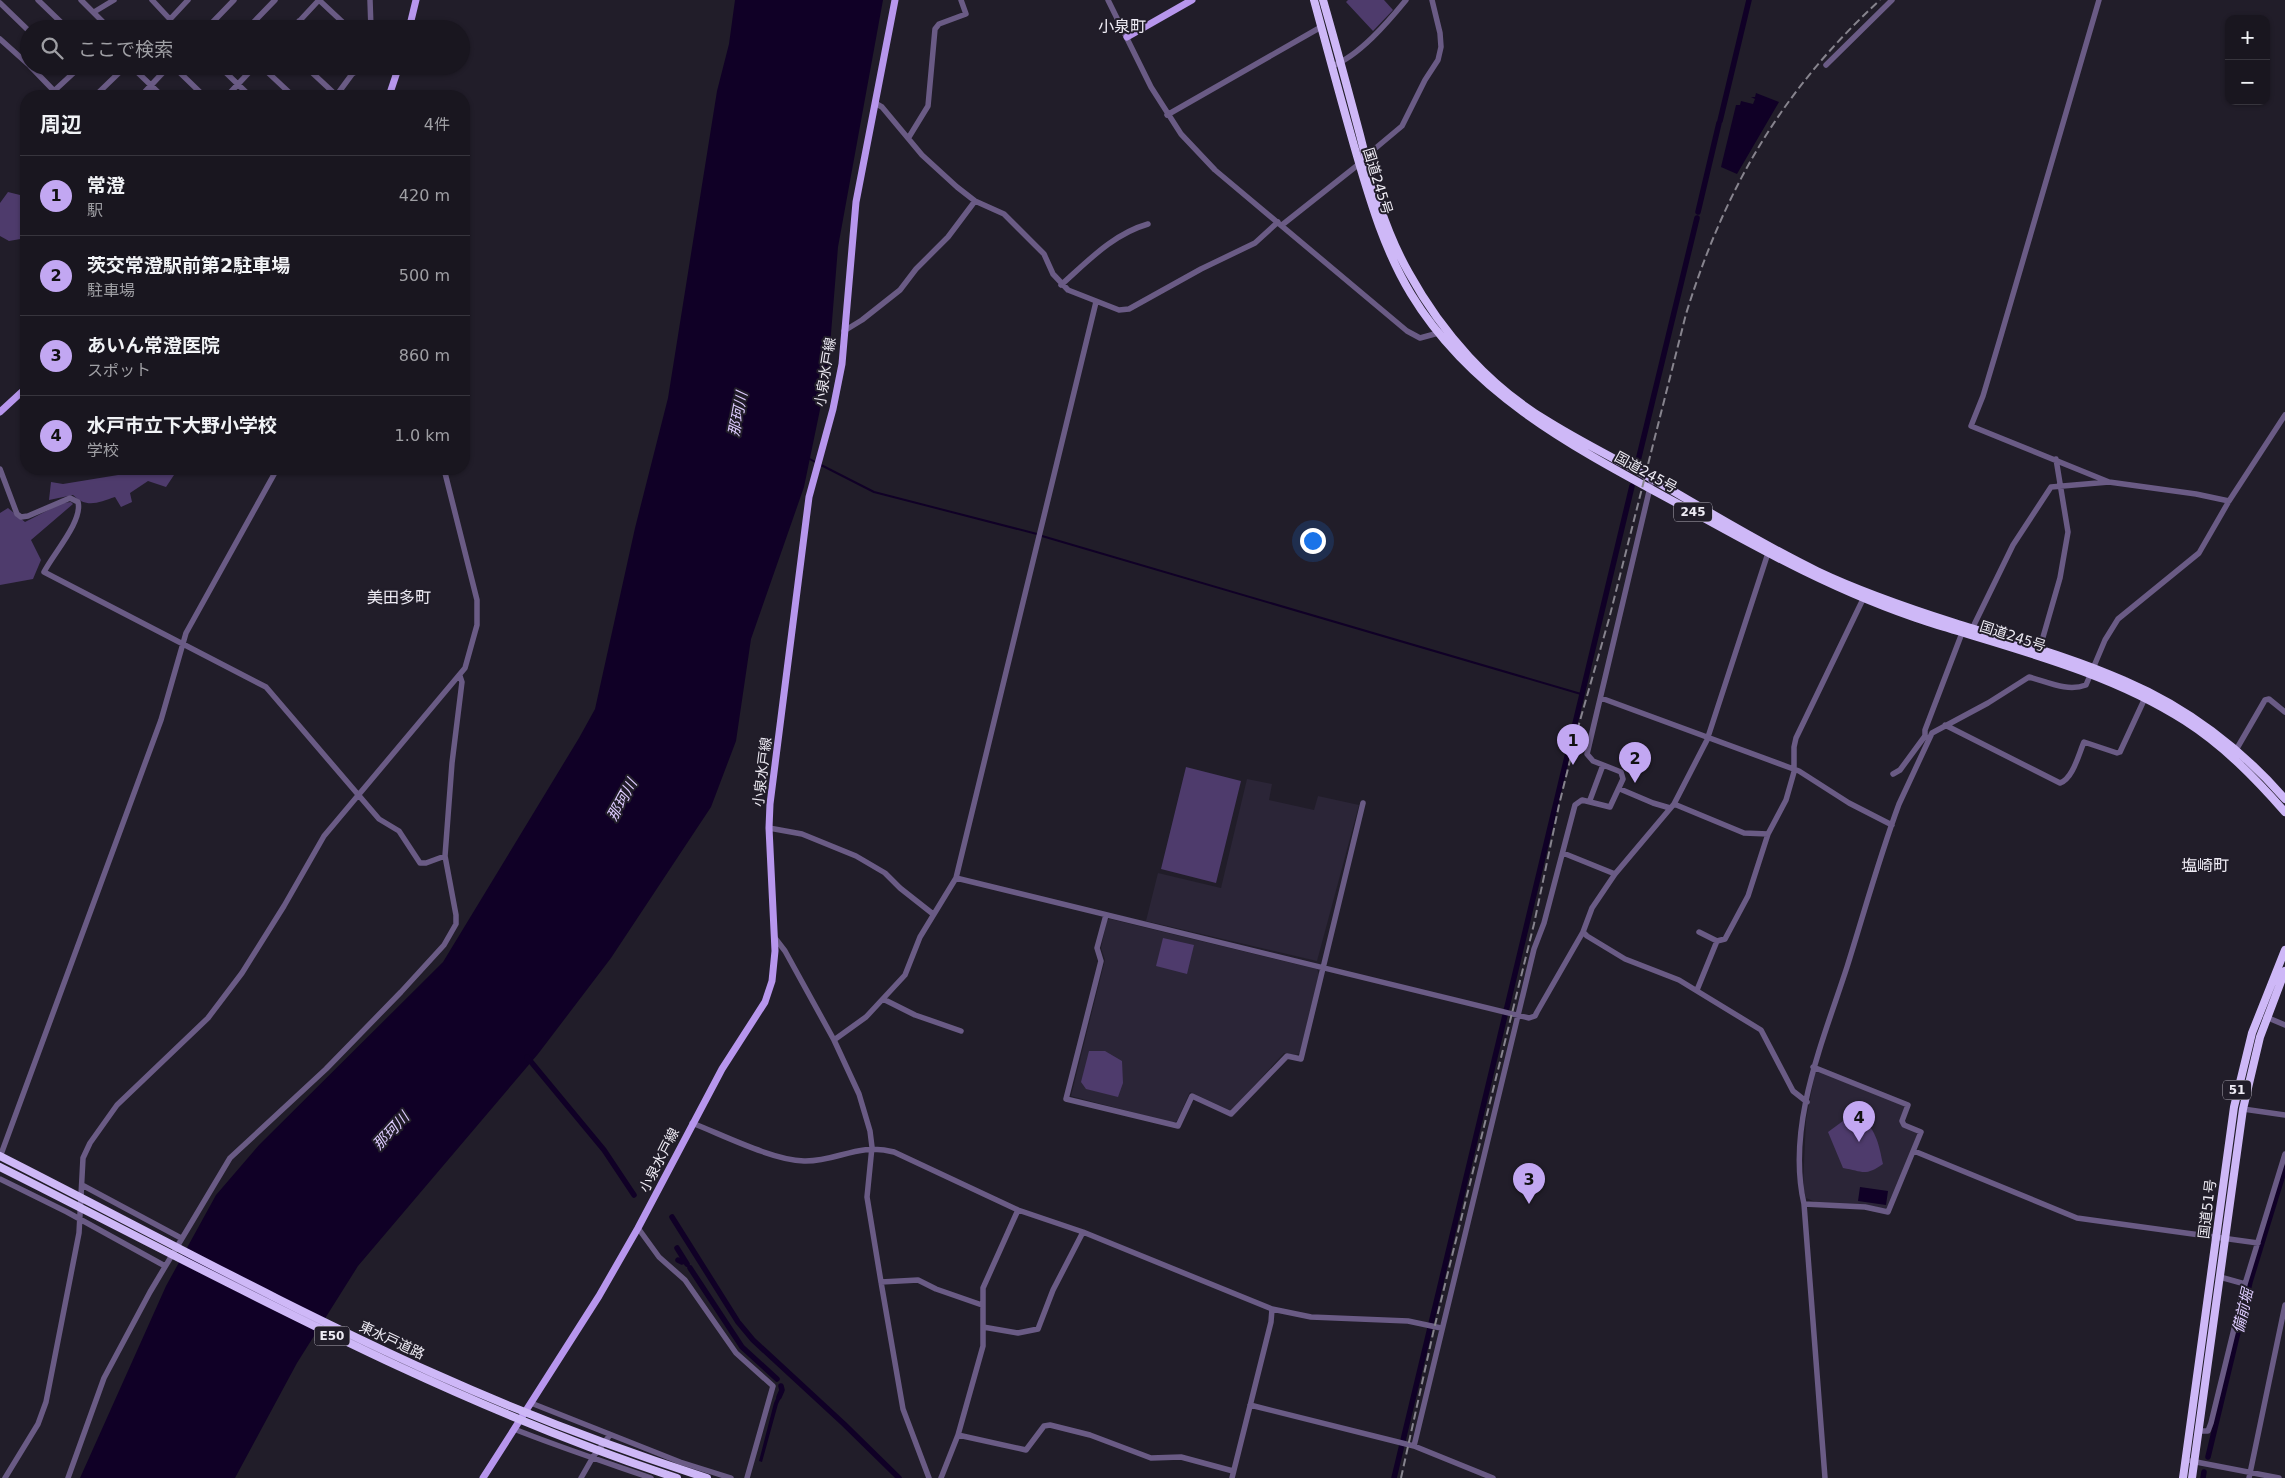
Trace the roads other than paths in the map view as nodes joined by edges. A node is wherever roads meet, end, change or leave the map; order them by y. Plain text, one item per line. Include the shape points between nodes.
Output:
1 (38, 0) edge
2 (81, 0) edge
3 (114, 0) edge
4 (152, 0) edge
5 (188, 0) edge
6 (234, 0) edge
7 (275, 0) edge
8 (319, 0) edge
9 (370, 0) edge
10 (416, 0) edge
11 (895, 0) edge
12 (961, 0) edge
13 (1108, 0) edge
14 (1192, 0) edge
15 (1314, 0) edge
16 (1323, 0) edge
17 (1406, 0) edge
18 (1432, 0) edge
19 (1892, 0) edge
20 (2099, 0) edge
21 (0, 3) edge
22 (94, 12) junction
23 (59, 20) edge
24 (102, 20) edge
25 (170, 20) joint
26 (215, 20) edge
27 (256, 20) edge
28 (300, 20) edge
29 (340, 20) edge
30 (371, 20) edge
31 (411, 20) edge
32 (20, 22) edge
33 (1321, 27) junction
34 (1127, 37) junction
35 (0, 39) edge
36 (20, 58) edge
37 (1336, 64) junction
38 (1826, 65) dead end
39 (38, 75) edge
40 (71, 75) edge
41 (117, 75) edge
42 (140, 75) edge
43 (160, 75) edge
44 (182, 75) edge
45 (228, 75) edge
46 (246, 75) edge
47 (271, 75) edge
48 (314, 75) edge
49 (352, 75) edge
50 (396, 75) edge
51 (238, 84) junction
52 (151, 85) junction
53 (53, 90) edge
54 (55, 90) edge
55 (101, 90) edge
56 (146, 90) edge
57 (156, 90) edge
58 (198, 90) edge
59 (232, 90) edge
60 (244, 90) edge
61 (287, 90) edge
62 (330, 90) edge
63 (341, 90) edge
64 (391, 90) edge
65 (875, 103) junction
66 (1167, 115) junction
67 (909, 137) junction
68 (1365, 157) junction
69 (1359, 164) junction
70 (975, 201) junction
71 (1148, 224) dead end
72 (1280, 224) junction
73 (1061, 285) junction
74 (1096, 302) junction
75 (844, 330) junction
76 (1443, 332) junction
77 (20, 393) edge
78 (1, 409) edge
79 (2285, 415) edge
80 (2056, 459) junction
81 (0, 469) edge
82 (273, 475) edge
83 (445, 475) edge
84 (1652, 479) junction
85 (2109, 482) junction
86 (2060, 486) junction
87 (1649, 489) junction
88 (2229, 501) junction
89 (1769, 550) junction
90 (1865, 595) junction
91 (1972, 629) junction
92 (1962, 633) junction
93 (183, 643) junction
94 (2039, 651) junction
95 (2092, 671) junction
96 (460, 676) junction
97 (1601, 698) junction
98 (2145, 698) junction
99 (2285, 712) edge
100 (1945, 725) junction
101 (1927, 737) junction
102 (1707, 740) junction
103 (2236, 750) junction
104 (1604, 765) junction
105 (1793, 773) junction
106 (1893, 774) dead end
107 (1620, 788) junction
108 (359, 795) junction
109 (2285, 799) edge
110 (1590, 800) junction
111 (1364, 803) dead end
112 (1672, 806) junction
113 (2285, 812) edge
114 (1892, 825) junction
115 (769, 828) junction
116 (1768, 834) junction
117 (1562, 852) junction
118 (445, 856) junction
119 (1615, 874) junction
120 (956, 878) junction
121 (933, 914) junction
122 (1106, 915) junction
123 (1583, 932) junction
124 (1699, 932) dead end
125 (775, 938) junction
126 (1717, 941) junction
127 (2285, 950) edge
128 (1323, 967) junction
129 (2285, 971) edge
130 (1697, 990) junction
131 (883, 999) junction
132 (1518, 1015) junction
133 (2266, 1018) junction
134 (2285, 1025) edge
135 (961, 1031) dead end
136 (834, 1040) junction
137 (1814, 1067) junction
138 (1806, 1102) junction
139 (2243, 1109) junction
140 (2285, 1115) edge
141 (692, 1122) junction
142 (872, 1147) junction
143 (1914, 1151) junction
144 (2285, 1154) edge
145 (0, 1157) edge
146 (0, 1166) edge
147 (0, 1179) edge
148 (82, 1185) junction
149 (1804, 1204) junction
150 (1018, 1210) junction
151 (81, 1221) junction
152 (638, 1228) junction
153 (1083, 1232) junction
154 (2216, 1237) junction
155 (181, 1238) junction
156 (2225, 1238) junction
157 (2258, 1243) junction
158 (165, 1266) junction
159 (2220, 1277) junction
160 (880, 1282) junction
161 (2245, 1284) junction
162 (982, 1305) junction
163 (2285, 1305) edge
164 (1272, 1309) junction
165 (983, 1327) junction
166 (1441, 1328) junction
167 (531, 1403) junction
168 (1250, 1405) junction
169 (514, 1429) junction
170 (2199, 1432) junction
171 (610, 1435) junction
172 (958, 1435) junction
173 (1414, 1446) junction
174 (593, 1457) junction
175 (2190, 1461) junction
176 (1233, 1471) junction
177 (2249, 1475) edge
178 (584, 1477) edge
179 (5, 1478) edge
180 (68, 1478) edge
181 (483, 1478) edge
182 (651, 1478) edge
183 (676, 1478) edge
184 (707, 1478) edge
185 (731, 1478) edge
186 (747, 1478) edge
187 (929, 1478) edge
188 (941, 1478) edge
189 (1232, 1478) edge
190 (1493, 1478) edge
191 (1825, 1478) edge
192 (2183, 1478) edge
193 (2192, 1478) edge
194 (2279, 1478) edge

1 - 23 street
2 - 22 street
3 - 22 street
4 - 25 street
5 - 25 street
6 - 26 street
7 - 27 street
8 - 28 street
8 - 29 street
9 - 30 street
10 - 31 main road
11 - 65 main road, 小泉水戸線
12 - 67 street via 966,14 939,24 936,29 928,106
13 - 34 street
14 - 34 main road
15 - 33 highway, 国道245号 / 245
16 - 37 highway, 国道245号 / 245
17 - 37 street via 1383,26
18 - 68 street via 1440,33 1438,60 1402,126
19 - 38 street
20 - 80 street via 1989,377 1971,426
21 - 32 street
22 - 24 street
33 - 37 highway, 国道245号 / 245
33 - 66 street
34 - 66 street
35 - 36 street
37 - 68 highway, 国道245号 / 245
37 - 69 highway, 国道245号 / 245
39 - 53 street
40 - 54 street
41 - 55 street
42 - 52 street
43 - 52 street
44 - 58 street
45 - 51 street
46 - 51 street
47 - 61 street
48 - 62 street
49 - 63 street
50 - 64 main road
51 - 59 street
51 - 60 street
52 - 56 street
52 - 57 street
65 - 67 street
65 - 75 main road, 小泉水戸線 via 856,202
66 - 72 street via 1214,170
67 - 70 street via 922,155
68 - 76 highway, 国道245号 / 245 via 1392,240
69 - 72 street
69 - 76 highway, 国道245号 / 245 via 1390,255 1410,294
70 - 73 street via 1004,214 1044,254
70 - 75 street via 948,237 900,290
71 - 73 street via 1129,229
72 - 74 street via 1255,243 1130,309 1119,310
72 - 76 street via 1407,330 1420,338
73 - 74 street
74 - 120 street
75 - 115 main road, 小泉水戸線 via 838,390 807,507
76 - 84 highway, 国道245号 / 245 via 1523,405
76 - 87 highway, 国道245号 / 245 via 1472,372 1519,411
77 - 78 main road
79 - 88 street
80 - 85 street
80 - 86 street
81 - 93 street via 16,514 28,516 70,498 78,502 76,520 44,572
82 - 93 street via 196,611
83 - 96 street via 477,600 474,640
84 - 87 street
84 - 89 highway, 国道245号 / 245
85 - 86 street
85 - 88 street
86 - 91 street via 2051,487 2046,493 2013,545
86 - 94 street via 2068,532 2053,606
87 - 89 highway, 国道245号 / 245
87 - 97 street
88 - 95 street via 2199,553 2124,613 2109,633
89 - 90 highway, 国道245号 / 245
89 - 102 street
90 - 91 highway, 国道245号 / 245
90 - 92 highway, 国道245号 / 245
90 - 105 street via 1796,738
91 - 92 street
91 - 94 highway, 国道245号 / 245
92 - 95 highway, 国道245号 / 245
92 - 101 street via 1925,730
93 - 108 street via 266,687
93 - 145 street via 160,720
94 - 95 highway, 国道245号 / 245
95 - 98 highway, 国道245号 / 245
95 - 100 street via 2086,685 2078,688 2062,687 2030,677 1988,704
95 - 103 highway, 国道245号 / 245 via 2123,680 2170,704
96 - 108 street
96 - 118 street
97 - 102 street
97 - 104 street via 1587,754 1593,761
98 - 100 street via 2120,752 2084,742 2071,771 2060,783
98 - 113 highway, 国道245号 / 245 via 2186,721 2218,745 2257,780
99 - 103 street via 2269,699 2264,700
100 - 101 street
101 - 106 street
101 - 114 street
102 - 105 street
102 - 112 street
103 - 109 highway, 国道245号 / 245
104 - 107 street via 1621,772
104 - 110 street
105 - 114 street
105 - 116 street via 1786,800
107 - 110 street via 1610,807
107 - 112 street via 1653,804
108 - 118 street via 379,819 399,831 420,863
108 - 148 street via 324,836 242,973 208,1018 105,1119 83,1158
110 - 117 street via 1582,800 1575,805
111 - 128 street
112 - 116 street via 1744,833
112 - 119 street
114 - 137 street
115 - 121 street via 802,834 863,860 885,873
115 - 125 main road, 小泉水戸線
116 - 126 street via 1748,896 1725,939
117 - 119 street
117 - 132 street
118 - 155 street via 456,915 456,924 450,935 426,965 326,1069 230,1158
119 - 123 street via 1592,908
120 - 121 street
120 - 122 street
121 - 131 street via 905,975
122 - 128 street
122 - 128 street via 1097,948 1101,961 1066,1098 1178,1126 1192,1096 1231,1114 1287,1056 1301,1059
123 - 130 street via 1625,959
123 - 132 street via 1535,1016
124 - 126 street
125 - 136 street via 785,950
125 - 141 main road, 小泉水戸線 via 774,966 765,1002
126 - 130 street
127 - 154 highway, 国道51号 / 51 via 2258,1013 2240,1080
128 - 132 street
129 - 133 highway, 国道51号 / 51
130 - 138 street via 1761,1030 1793,1091
131 - 135 street via 915,1015
131 - 136 street via 866,1017
132 - 166 street
133 - 134 street
133 - 139 highway, 国道51号 / 51
136 - 142 street via 858,1094
137 - 138 street
137 - 143 street via 1908,1105 1902,1121 1921,1132
138 - 149 street via 1801,1141
139 - 140 street
139 - 156 highway, 国道51号 / 51
141 - 142 street via 790,1160 814,1160
141 - 152 main road, 小泉水戸線
142 - 150 street via 894,1152
142 - 160 street via 867,1197
143 - 149 street via 1888,1212 1865,1207
143 - 154 street via 2072,1217
144 - 157 street
145 - 184 highway, 東水戸道路 / E50 via 310,1315 432,1372 532,1415
146 - 183 highway, 東水戸道路 / E50 via 307,1324 429,1382 530,1424
147 - 151 street
148 - 151 street
148 - 155 street
149 - 191 street
150 - 153 street
150 - 162 street via 986,1278
151 - 158 street
151 - 179 street via 46,1402 38,1424
152 - 167 main road, 小泉水戸線
152 - 186 street via 659,1257 685,1280 736,1354 774,1386
153 - 164 street
153 - 165 street via 1053,1290 1038,1329 1018,1333
154 - 156 street
154 - 175 highway, 国道51号 / 51
155 - 158 street
156 - 157 street
156 - 159 highway, 国道51号 / 51
157 - 161 street
158 - 180 street via 104,1378
159 - 161 street
159 - 170 highway, 国道51号 / 51
160 - 162 street via 918,1280
160 - 187 street via 903,1409
161 - 170 street via 2211,1423 2208,1431
162 - 165 street
163 - 177 street
164 - 166 street via 1337,1319 1408,1321
164 - 168 street
165 - 172 street via 984,1346
166 - 173 street
167 - 169 main road, 小泉水戸線
167 - 171 street
168 - 173 street
168 - 176 street
169 - 174 street via 557,1447
169 - 181 main road, 小泉水戸線
170 - 175 highway, 国道51号 / 51
171 - 174 street
171 - 185 street
172 - 176 street via 1026,1450 1044,1426 1050,1425 1090,1435 1151,1458 1181,1457
172 - 188 street
173 - 190 street
174 - 178 street
174 - 182 street
175 - 177 street
175 - 192 highway, 国道51号 / 51
175 - 193 highway, 国道51号 / 51
176 - 189 street
177 - 194 street

